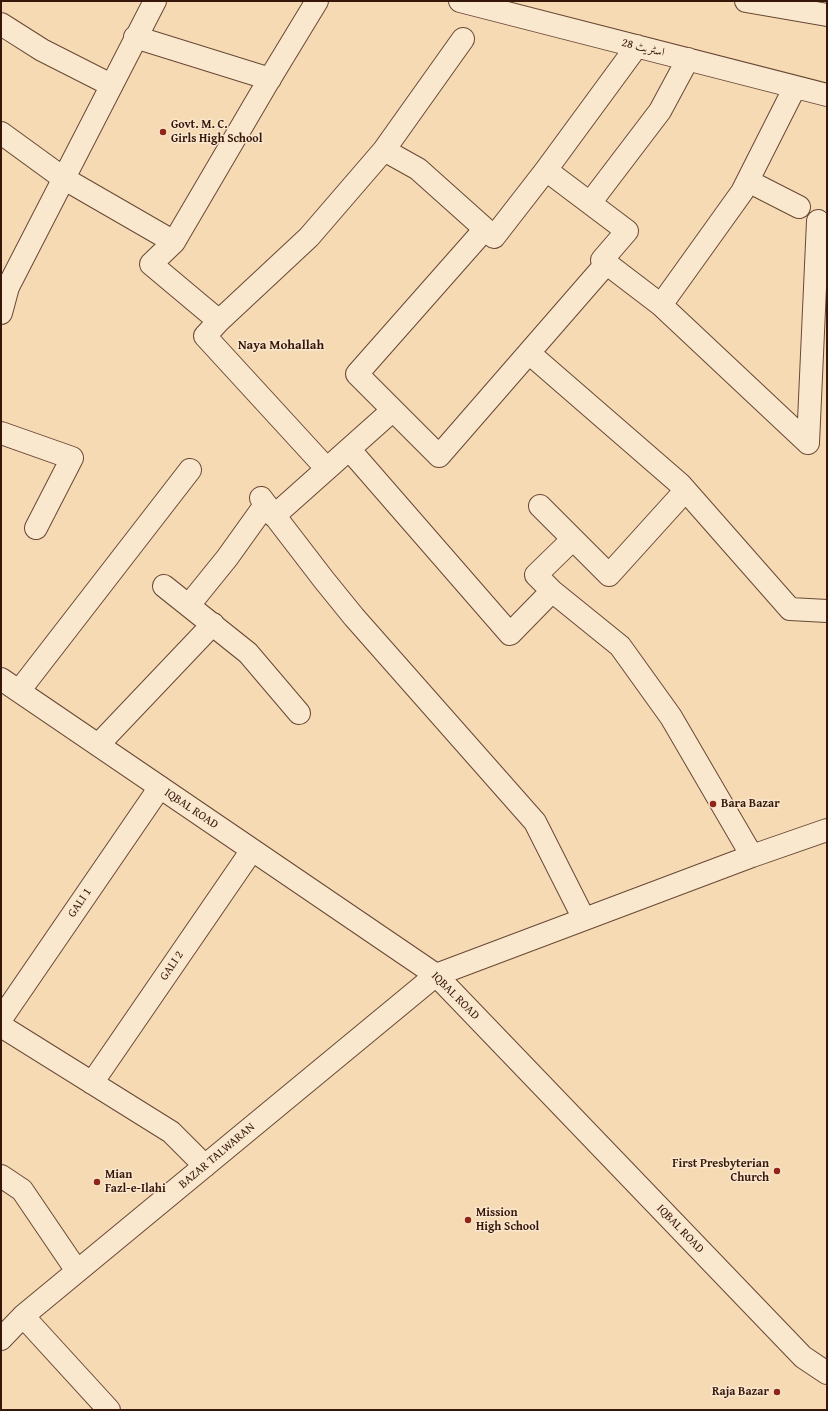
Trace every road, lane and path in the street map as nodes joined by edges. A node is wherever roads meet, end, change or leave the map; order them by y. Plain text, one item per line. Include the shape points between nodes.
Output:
1 (155, 1) edge
2 (317, 1) edge
3 (460, 1) edge
4 (746, 1) edge
5 (827, 15) edge
6 (1, 24) edge
7 (135, 37) junction
8 (463, 39) dead end
9 (637, 46) junction
10 (688, 59) junction
11 (270, 79) junction
12 (111, 85) junction
13 (795, 87) junction
14 (827, 95) edge
15 (1, 133) edge
16 (384, 150) junction
17 (546, 170) junction
18 (63, 178) junction
19 (748, 181) junction
20 (590, 203) junction
21 (798, 207) dead end
22 (818, 221) dead end
23 (485, 229) junction
24 (174, 242) junction
25 (606, 264) junction
26 (661, 305) junction
27 (1, 313) edge
28 (219, 321) junction
29 (529, 353) junction
30 (393, 410) junction
31 (1, 433) edge
32 (349, 449) junction
33 (327, 469) junction
34 (190, 470) dead end
35 (685, 491) junction
36 (267, 506) junction
37 (540, 506) dead end
38 (36, 528) dead end
39 (573, 539) junction
40 (164, 586) dead end
41 (552, 591) junction
42 (189, 606) junction
43 (827, 610) edge
44 (212, 624) junction
45 (10, 685) edge
46 (299, 713) dead end
47 (98, 745) junction
48 (160, 787) junction
49 (827, 830) edge
50 (252, 850) junction
51 (752, 856) junction
52 (584, 919) junction
53 (436, 975) junction
54 (1, 1020) edge
55 (1, 1026) edge
56 (92, 1083) junction
57 (205, 1166) junction
58 (1, 1176) edge
59 (78, 1271) junction
60 (9, 1327) edge
61 (827, 1373) edge
62 (109, 1410) edge

1 - 7 street
2 - 11 street
3 - 9 street, اسٹریٹ 28
4 - 5 street
6 - 12 street via 42,50
7 - 11 street
7 - 12 street
8 - 16 street
9 - 10 street, اسٹریٹ 28
9 - 17 street
10 - 13 street, اسٹریٹ 28
10 - 20 street via 660,111
11 - 24 street
12 - 18 street
13 - 14 street, اسٹریٹ 28
13 - 19 street
15 - 18 street
16 - 23 street via 418,169
16 - 28 street via 310,236
17 - 20 street
17 - 23 street via 494,237
18 - 24 street
18 - 27 street via 8,287
19 - 21 street
19 - 26 street
20 - 25 street via 627,232 602,260
22 - 26 street via 808,443
23 - 30 street via 357,374
24 - 28 street via 151,264
25 - 26 street
25 - 29 street
28 - 33 street via 205,336
29 - 30 street via 439,456
29 - 35 street
30 - 32 street
31 - 38 street via 72,458
32 - 33 street
32 - 41 street via 510,634
33 - 36 street
34 - 45 street
35 - 39 street via 609,575
35 - 43 street via 790,610
36 - 42 street
36 - 52 street via 354,617 534,822
37 - 39 street
39 - 41 street via 536,575
40 - 42 street
41 - 51 street via 620,646 671,717
42 - 44 street
44 - 46 street via 248,653
44 - 47 street
45 - 47 street, IQBAL ROAD
47 - 48 street, IQBAL ROAD
48 - 50 street, IQBAL ROAD
48 - 54 street, GALI 1
49 - 51 street
50 - 53 street, IQBAL ROAD
50 - 56 street, GALI 2
51 - 52 street
52 - 53 street
53 - 57 street, BAZAR TALWARAN
53 - 61 street, IQBAL ROAD via 803,1357
55 - 56 street
56 - 57 street via 171,1132
57 - 59 street, BAZAR TALWARAN
58 - 59 street via 22,1190
59 - 60 street, BAZAR TALWARAN
60 - 62 street

